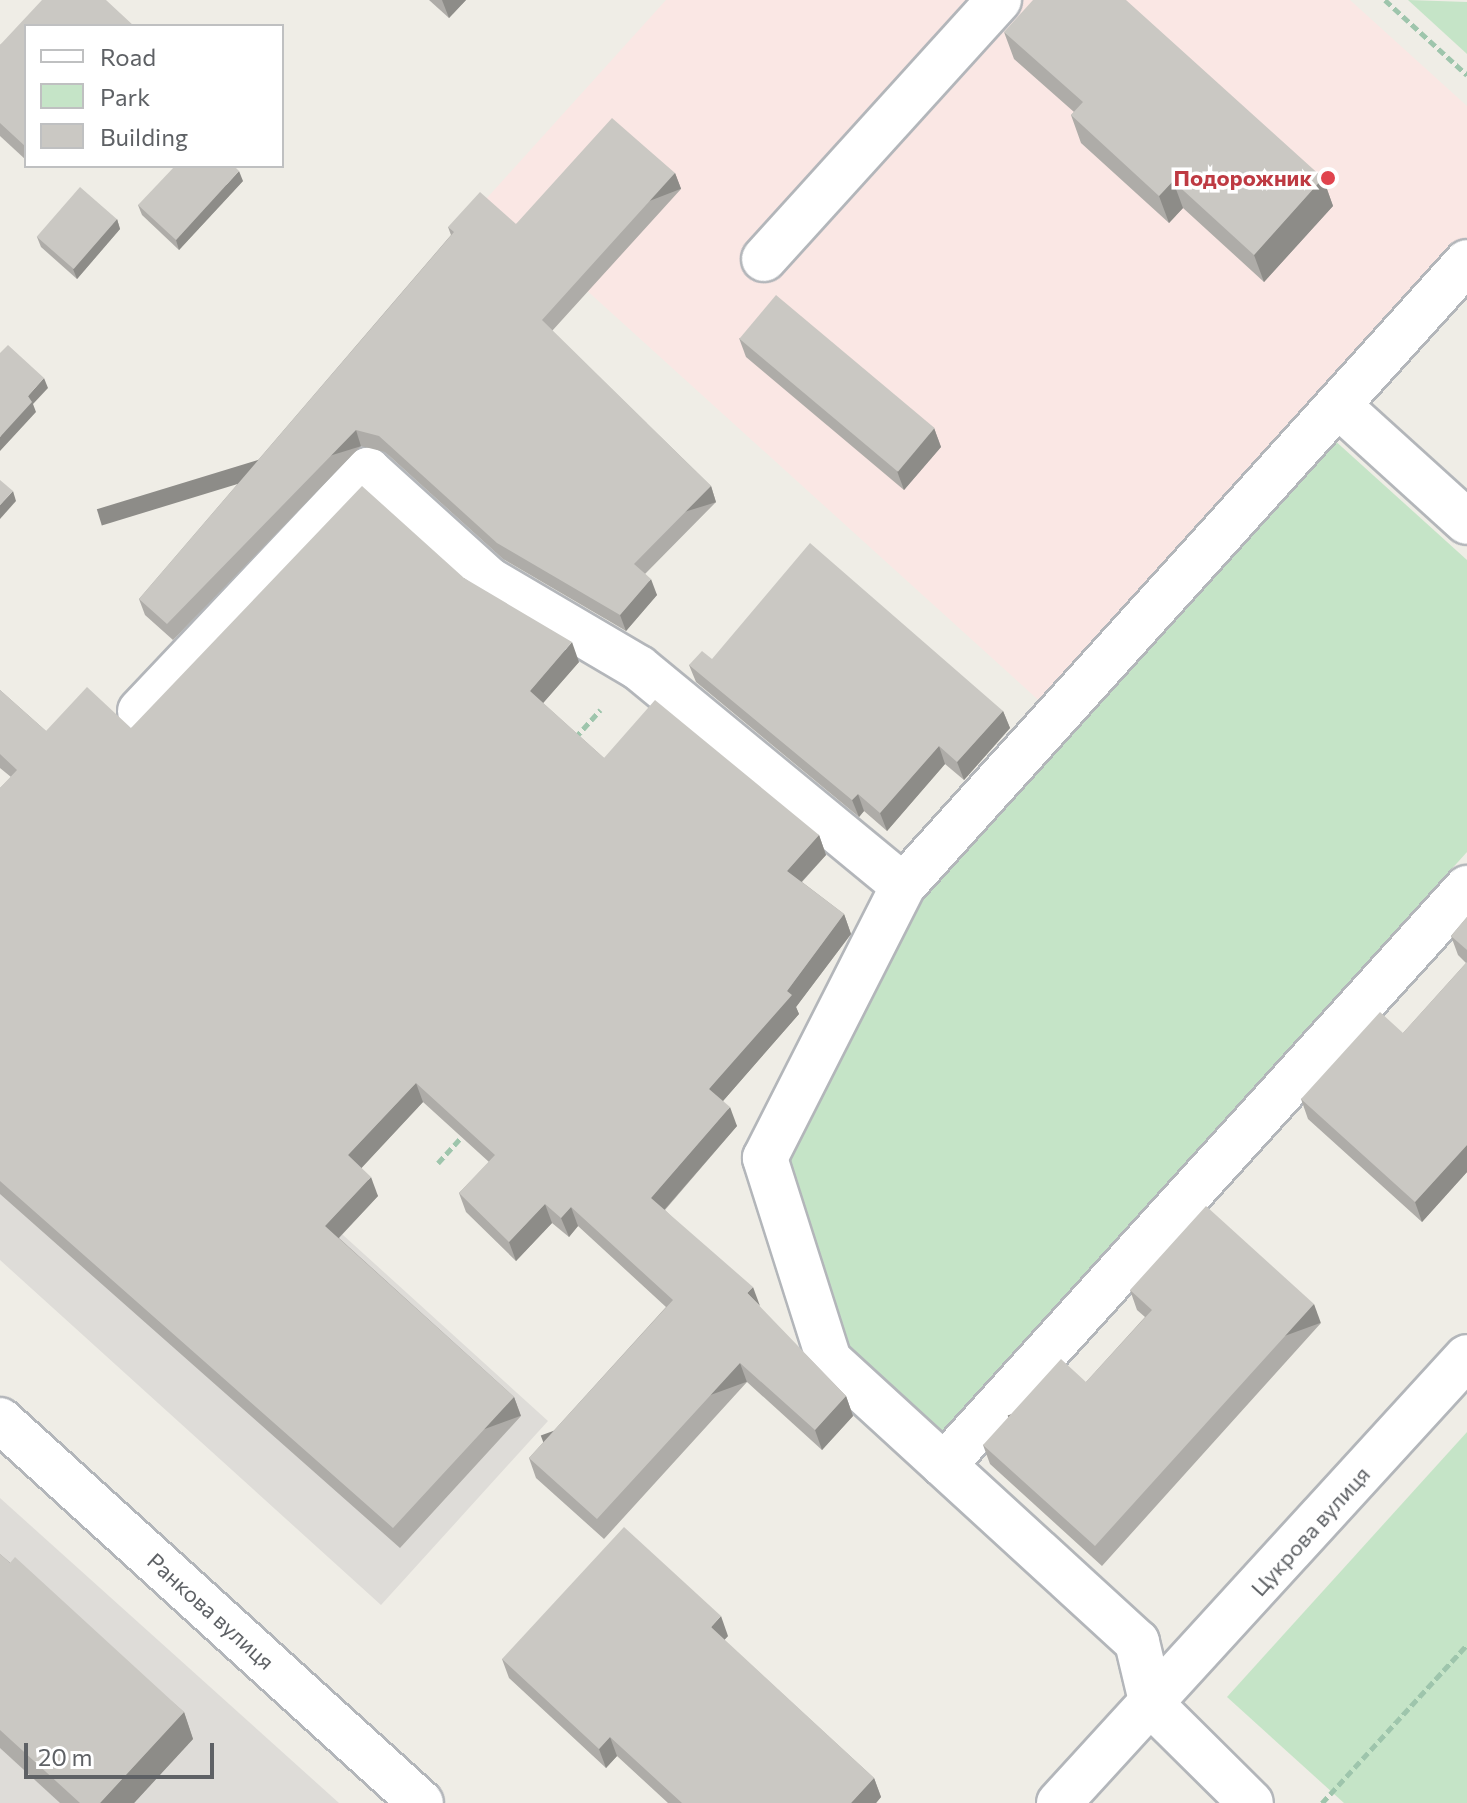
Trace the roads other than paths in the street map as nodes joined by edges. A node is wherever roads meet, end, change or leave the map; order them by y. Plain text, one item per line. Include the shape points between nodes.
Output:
1 (999, 0) edge
2 (764, 259) dead end
3 (1467, 262) edge
4 (1338, 405) junction
5 (1467, 522) edge
6 (140, 711) dead end
7 (903, 886) junction
8 (1467, 888) edge
9 (1467, 1357) edge
10 (0, 1420) edge
11 (944, 1465) junction
12 (1152, 1705) junction
13 (421, 1803) edge
14 (1059, 1803) edge
15 (1251, 1803) edge

1 - 2 street
3 - 4 street
4 - 5 street
4 - 7 street
6 - 7 street via 368,470 488,579 639,668
7 - 11 street via 765,1158 829,1360
8 - 11 street
9 - 12 street, Цукрова вулиця
10 - 13 street, Ранкова вулиця
11 - 12 street via 1137,1642
12 - 14 street
12 - 15 street

